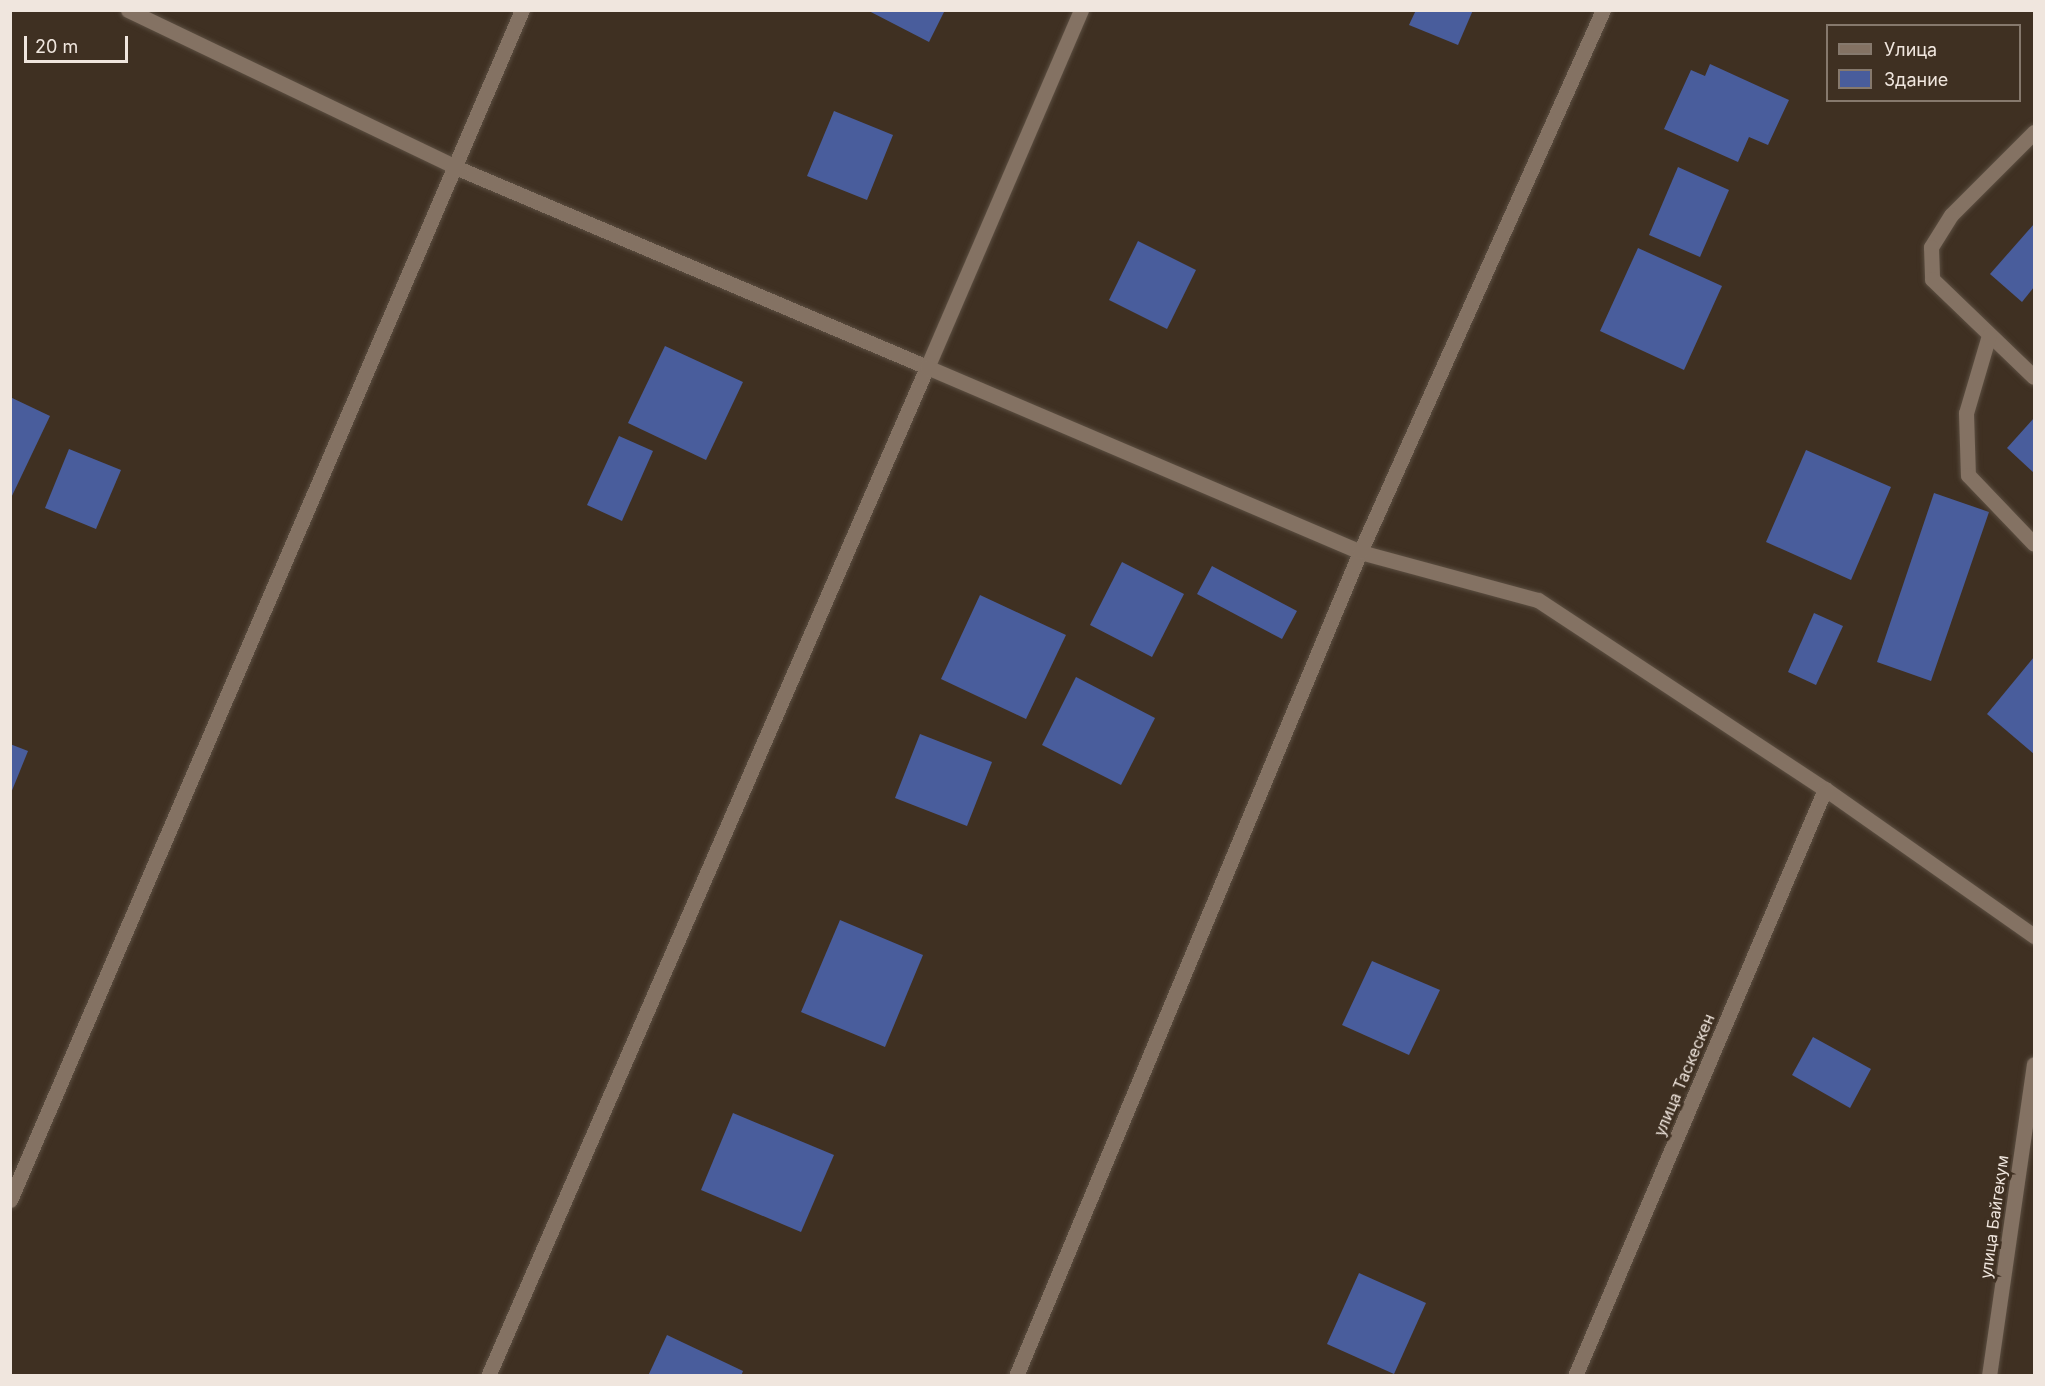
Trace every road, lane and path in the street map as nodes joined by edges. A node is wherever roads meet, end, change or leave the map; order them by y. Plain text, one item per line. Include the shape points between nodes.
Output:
1 (128, 10) edge
2 (522, 10) edge
3 (1081, 10) edge
4 (1603, 10) edge
5 (2034, 132) edge
6 (455, 166) junction
7 (1989, 334) junction
8 (927, 367) junction
9 (2033, 373) edge
10 (2034, 544) edge
11 (1360, 552) junction
12 (1825, 789) junction
13 (2034, 936) edge
14 (2034, 1064) edge
15 (10, 1200) edge
16 (488, 1376) edge
17 (1016, 1376) edge
18 (1575, 1376) edge
19 (1989, 1376) edge

1 - 6 street
2 - 6 street
3 - 8 street
4 - 11 street
5 - 7 street via 1951,215 1931,247 1932,279
6 - 8 street
6 - 15 street
7 - 9 street
7 - 10 street via 1966,413 1968,475
8 - 11 street
8 - 16 street
11 - 12 street via 1538,600
11 - 17 street
12 - 13 street
12 - 18 street, улица Таскескен
14 - 19 street, улица Байгекум

